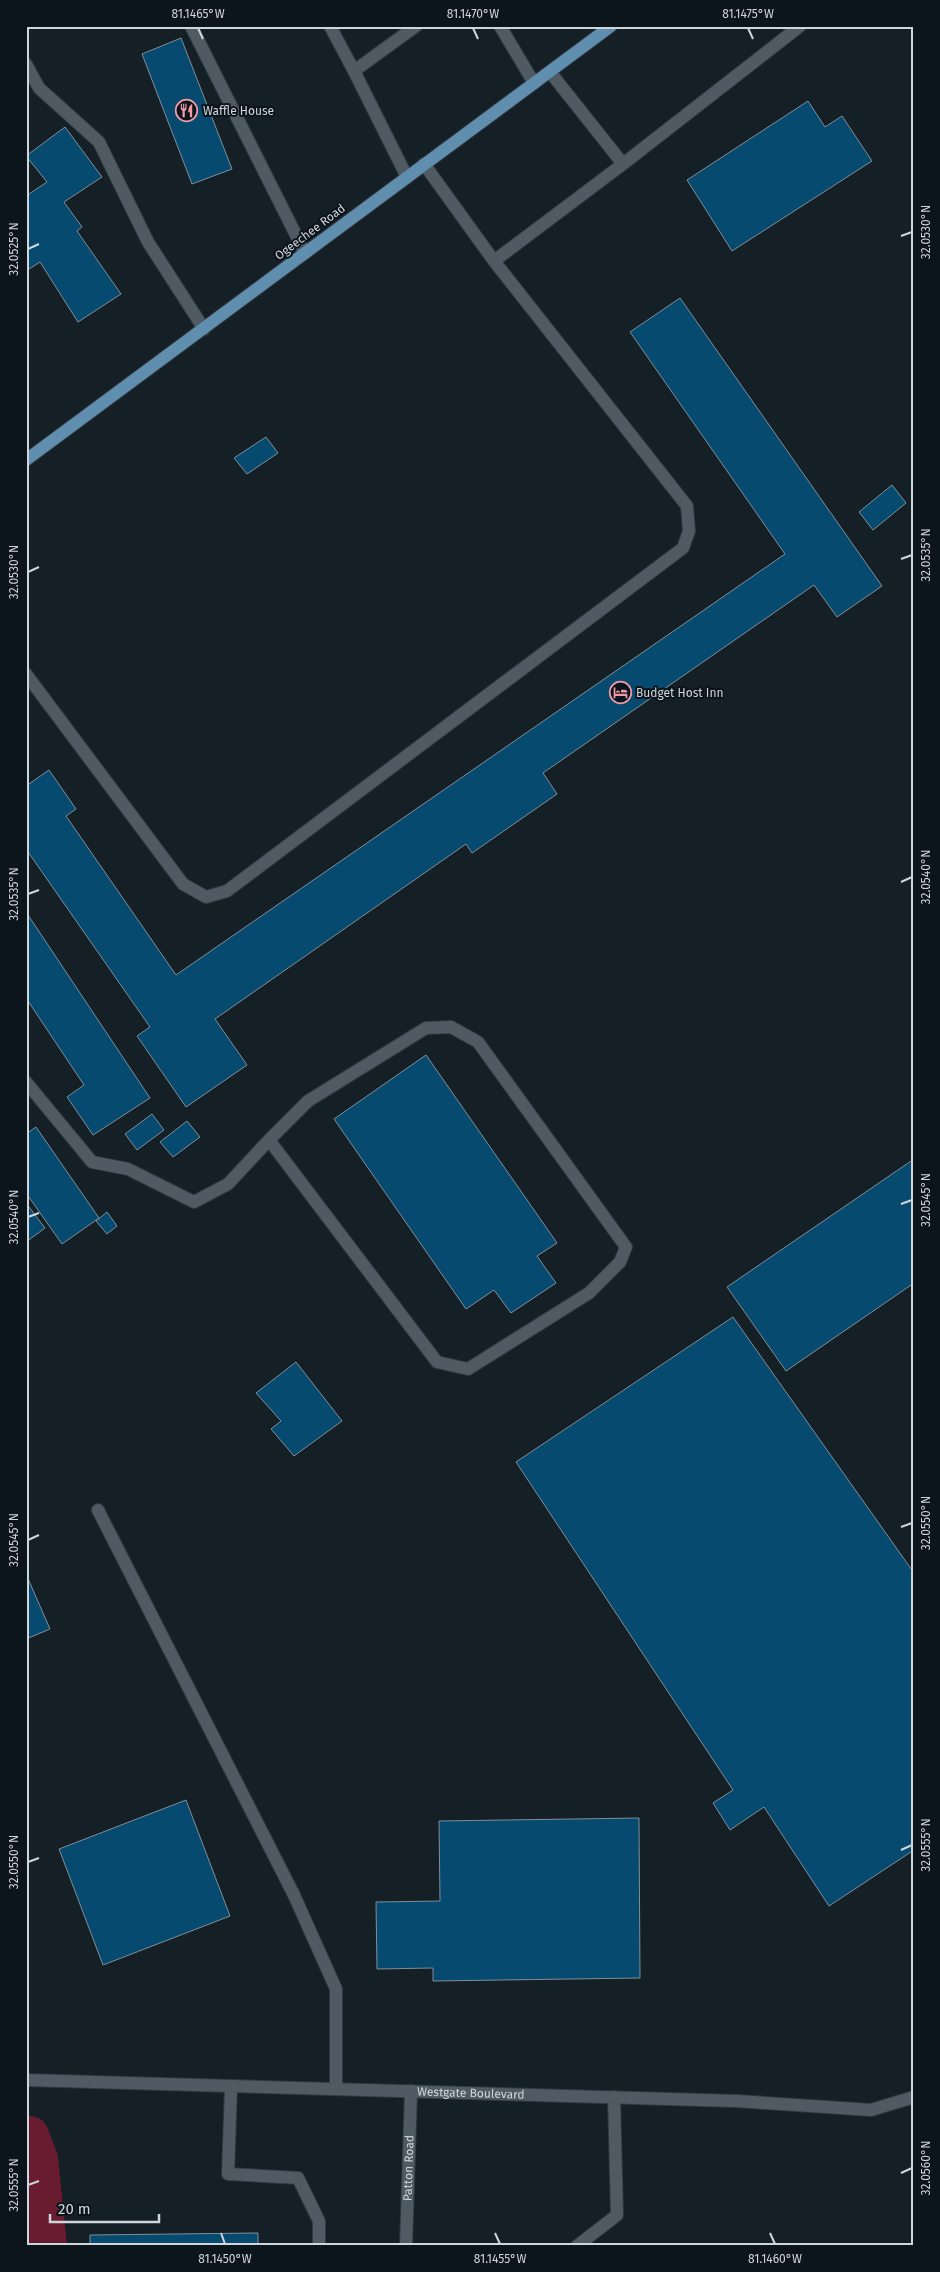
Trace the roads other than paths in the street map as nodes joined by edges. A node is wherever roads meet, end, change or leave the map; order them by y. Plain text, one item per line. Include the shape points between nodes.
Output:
1 (191, 26) edge
2 (330, 26) edge
3 (416, 26) edge
4 (500, 26) edge
5 (611, 26) edge
6 (800, 26) edge
7 (26, 64) edge
8 (354, 71) junction
9 (550, 72) junction
10 (534, 83) junction
11 (424, 164) junction
12 (623, 164) junction
13 (408, 177) junction
14 (305, 253) junction
15 (494, 261) junction
16 (204, 328) junction
17 (26, 460) edge
18 (26, 674) edge
19 (26, 1082) edge
20 (269, 1140) junction
21 (98, 1510) dead end
22 (26, 2080) edge
23 (231, 2086) junction
24 (336, 2089) junction
25 (411, 2091) junction
26 (614, 2097) junction
27 (914, 2097) edge
28 (319, 2246) edge
29 (406, 2246) edge
30 (577, 2246) edge

1 - 14 street
2 - 8 street
3 - 8 street
4 - 10 street
5 - 9 main road, Ogeechee Road
6 - 12 street
7 - 16 street via 39,88 98,142 148,242
8 - 13 street
9 - 10 main road, Ogeechee Road
9 - 12 street
10 - 11 main road, Ogeechee Road
11 - 13 main road, Ogeechee Road
11 - 15 street
12 - 15 street
13 - 14 main road, Ogeechee Road
14 - 16 main road, Ogeechee Road
15 - 18 street via 687,506 690,530 683,548 228,890 206,897 183,884
16 - 17 main road, Ogeechee Road
19 - 20 street via 92,1162 128,1170 194,1202 228,1184
20 - 20 street via 438,1362 468,1369 589,1293 620,1262 626,1247 478,1042 451,1027 426,1028 308,1102
21 - 24 street via 294,1896 336,1989
22 - 23 street, Westgate Boulevard
23 - 24 street, Westgate Boulevard
23 - 28 street via 228,2174 298,2178 319,2220
24 - 25 street, Westgate Boulevard
25 - 26 street, Westgate Boulevard
25 - 29 street, Patton Road
26 - 27 street, Westgate Boulevard via 871,2110
26 - 30 street via 617,2215

